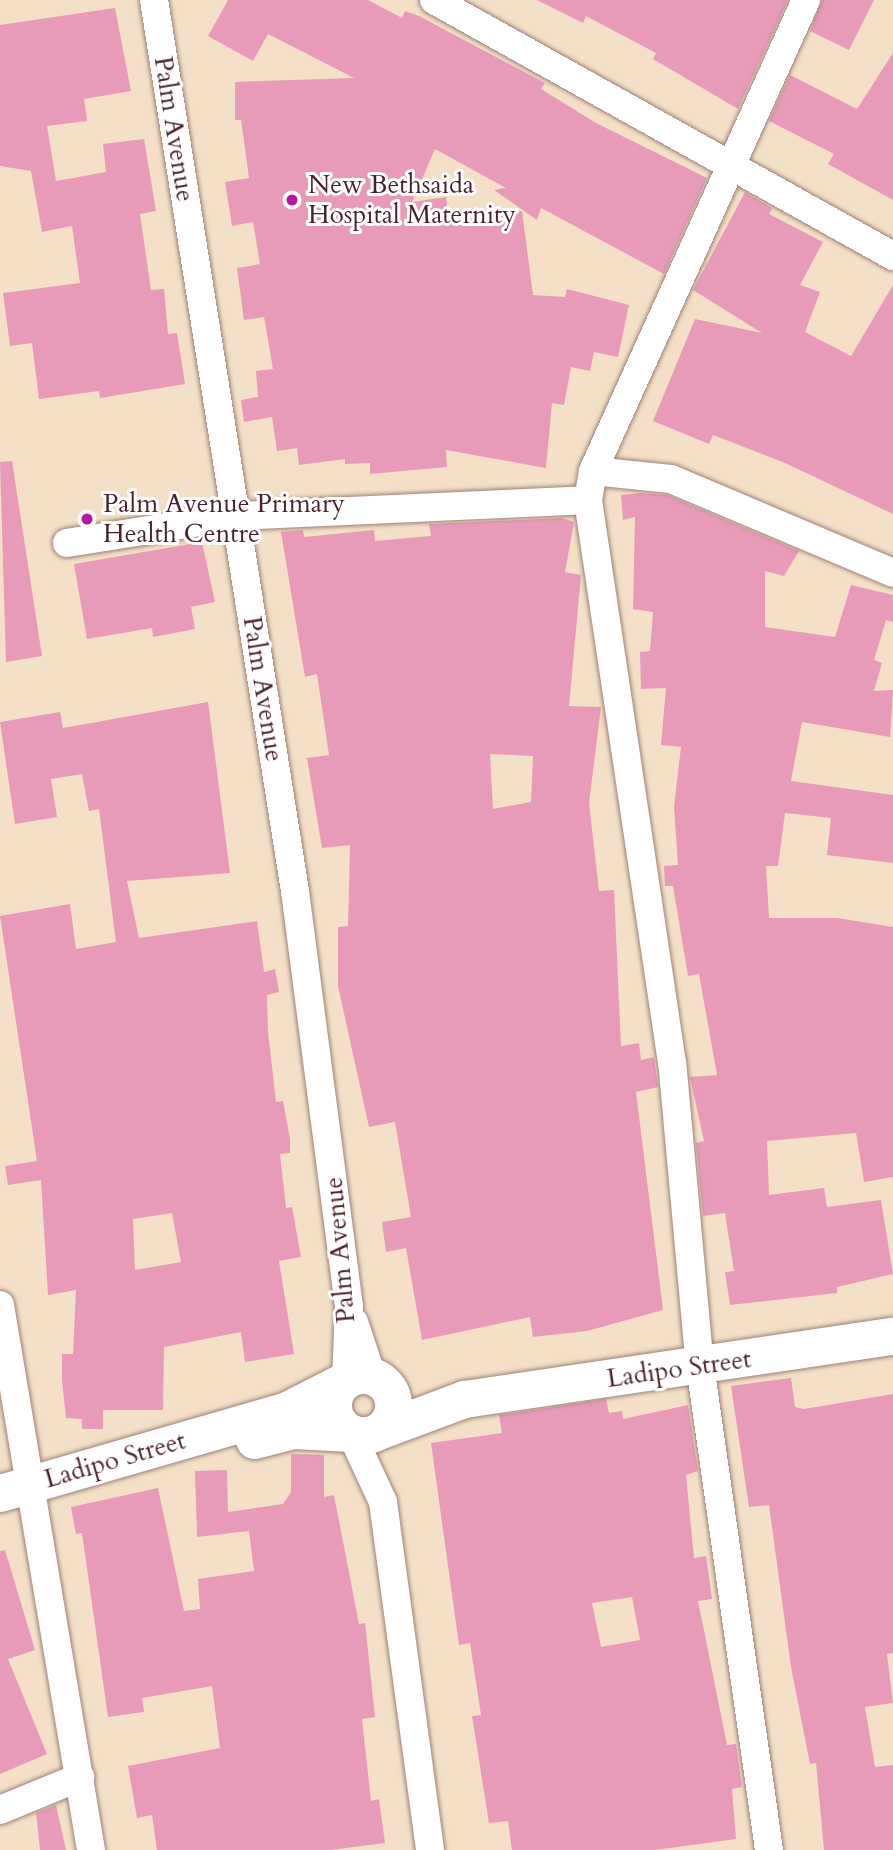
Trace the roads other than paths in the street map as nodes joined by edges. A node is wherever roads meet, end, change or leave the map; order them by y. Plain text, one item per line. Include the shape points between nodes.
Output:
1 (154, 0) edge
2 (434, 0) edge
3 (806, 0) edge
4 (729, 166) junction
5 (893, 256) edge
6 (593, 471) junction
7 (588, 500) junction
8 (238, 516) junction
9 (67, 543) dead end
10 (893, 573) edge
11 (0, 1306) edge
12 (893, 1336) edge
13 (700, 1368) junction
14 (359, 1378) junction
15 (464, 1399) junction
16 (366, 1431) junction
17 (16, 1496) edge
18 (80, 1777) junction
19 (0, 1810) edge
20 (92, 1850) edge
21 (430, 1850) edge
22 (769, 1850) edge

1 - 8 street, Palm Avenue
2 - 4 street
3 - 4 street
4 - 5 street
4 - 6 street
6 - 7 street
6 - 10 street via 671,479
7 - 8 street
7 - 13 street via 672,1063
8 - 9 street
8 - 14 street, Palm Avenue
11 - 17 street
12 - 13 main road, Ladipo Street
13 - 15 main road, Ladipo Street
13 - 22 street
14 - 15 main road, Ladipo Street
14 - 16 main road via 335,1394 333,1412
14 - 16 main road via 391,1395 392,1414
14 - 17 main road, Ladipo Street via 286,1410
15 - 16 main road, Ladipo Street
16 - 17 main road, Ladipo Street via 293,1430
16 - 21 street via 383,1502
17 - 18 street
18 - 19 street
18 - 20 street

